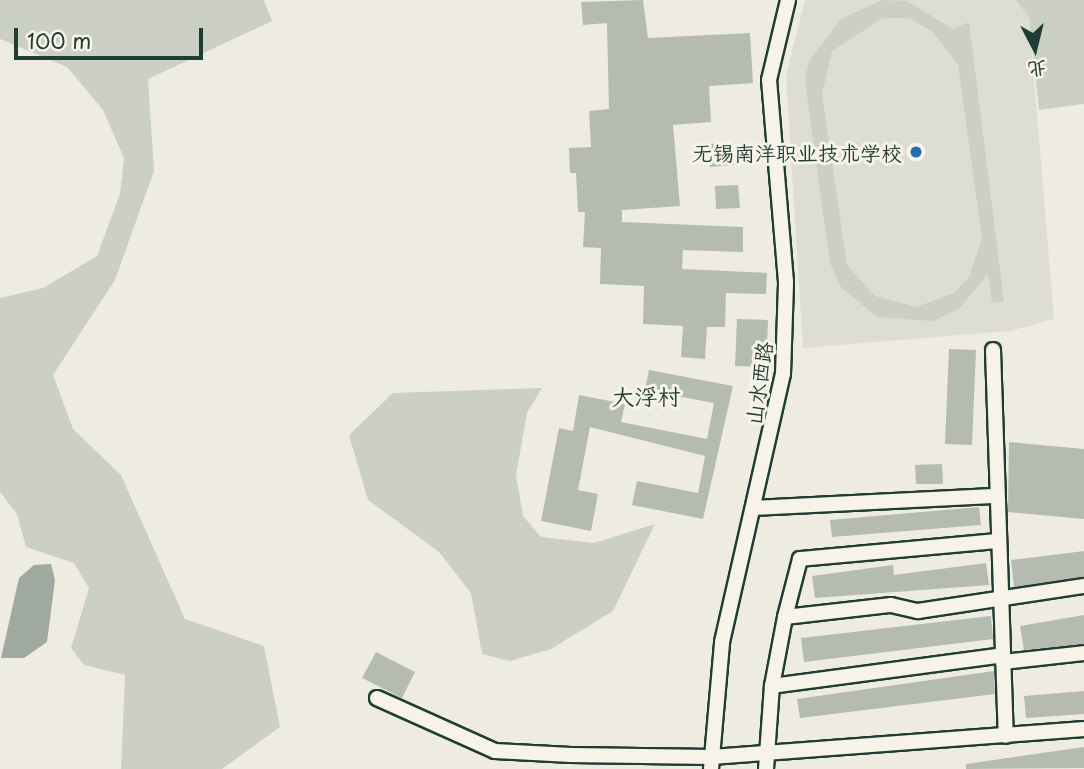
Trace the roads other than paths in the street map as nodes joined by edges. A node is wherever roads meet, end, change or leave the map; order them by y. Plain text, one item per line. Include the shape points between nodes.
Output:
1 (788, 0) edge
2 (993, 349) dead end
3 (996, 496) junction
4 (755, 508) junction
5 (998, 541) junction
6 (1084, 586) edge
7 (1000, 599) junction
8 (785, 617) junction
9 (1084, 653) edge
10 (1003, 659) junction
11 (772, 686) junction
12 (377, 698) dead end
13 (1084, 729) edge
14 (1006, 736) junction
15 (765, 753) junction
16 (711, 763) edge
17 (766, 769) edge

1 - 4 street, 山水西路 via 769,80 786,335
2 - 3 street
3 - 4 street
3 - 5 street
4 - 16 street, 山水西路 via 722,642
5 - 7 street
5 - 8 street via 800,559
6 - 7 street
7 - 8 street via 918,611 891,605
7 - 10 street
8 - 11 street
9 - 10 street
10 - 11 street
10 - 14 street
11 - 15 street
12 - 16 street via 495,751
13 - 14 street
14 - 15 street
15 - 16 street
15 - 17 street

